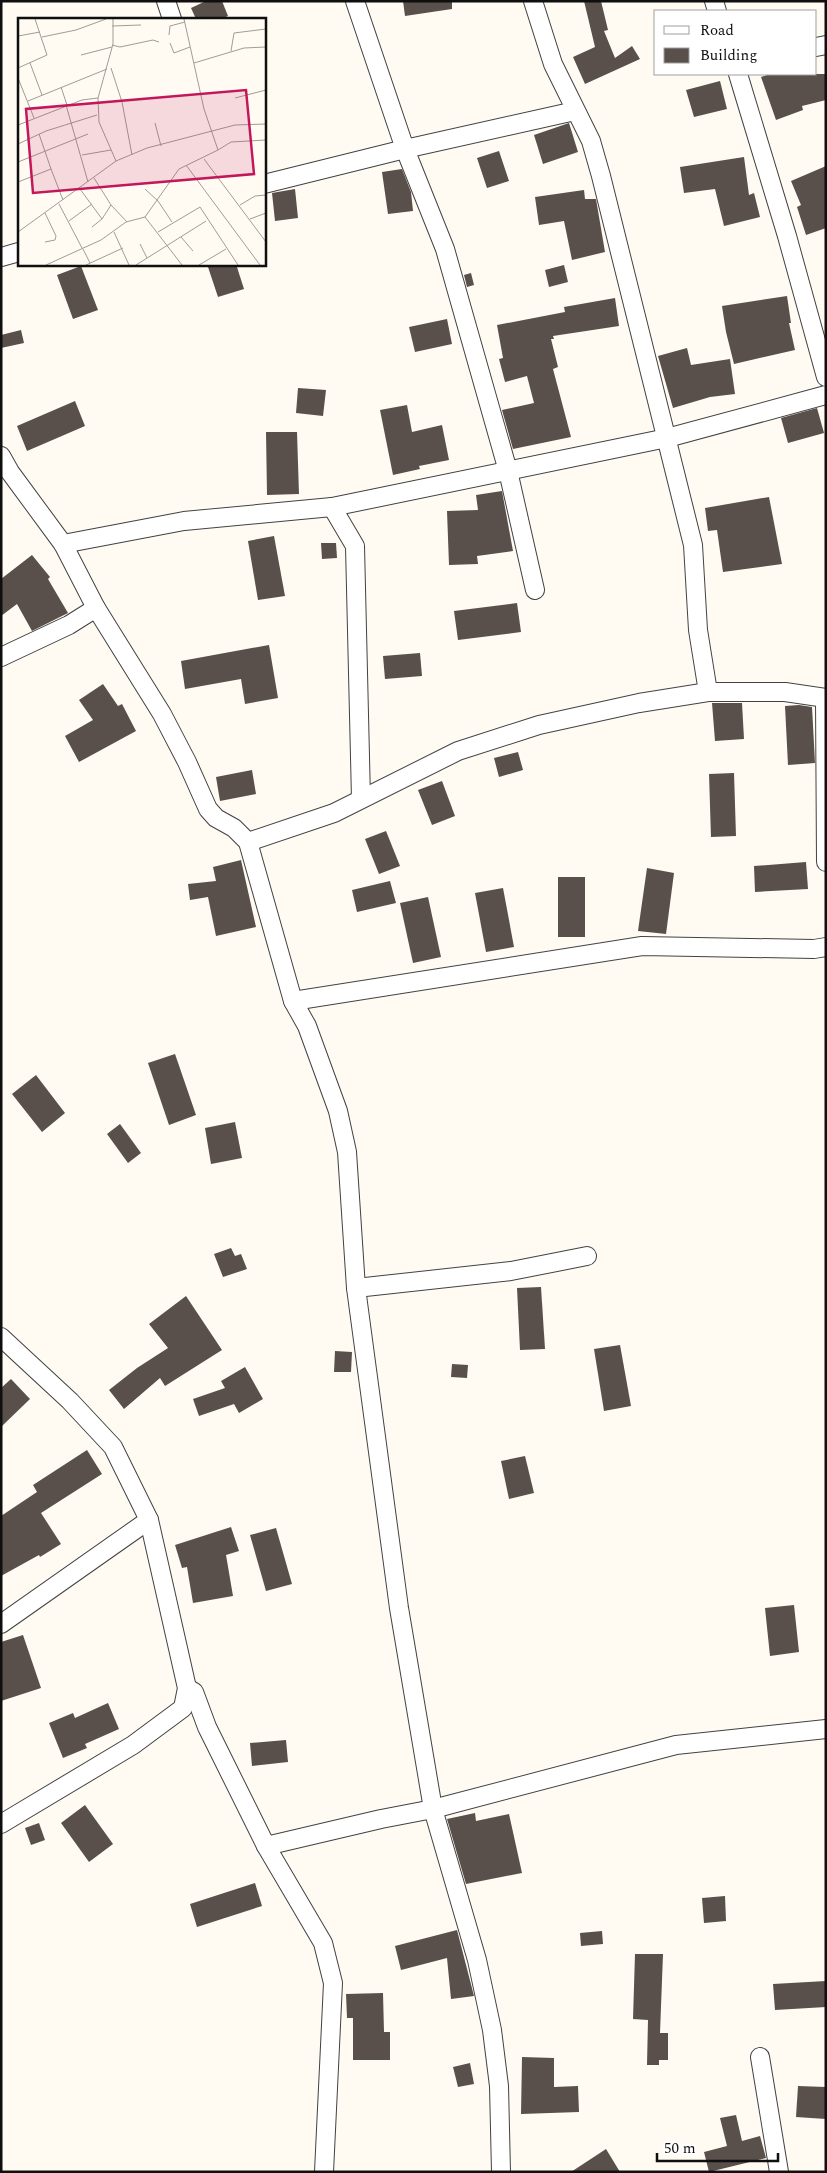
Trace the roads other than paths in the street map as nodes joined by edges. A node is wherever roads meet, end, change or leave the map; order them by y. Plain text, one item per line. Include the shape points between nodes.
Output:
1 (166, 1) edge
2 (355, 1) edge
3 (533, 1) edge
4 (172, 18) edge
5 (738, 75) edge
6 (575, 111) junction
7 (405, 149) junction
8 (265, 184) edge
9 (18, 252) edge
10 (1, 257) edge
11 (826, 377) edge
12 (826, 395) edge
13 (667, 438) junction
14 (2, 460) edge
15 (508, 471) junction
16 (332, 507) junction
17 (63, 544) junction
18 (535, 590) dead end
19 (96, 608) junction
20 (1, 657) edge
21 (708, 692) junction
22 (825, 698) edge
23 (361, 799) junction
24 (248, 842) junction
25 (826, 862) edge
26 (826, 947) edge
27 (292, 1001) junction
28 (587, 1256) dead end
29 (356, 1288) junction
30 (1, 1337) edge
31 (149, 1520) junction
32 (1, 1624) edge
33 (187, 1688) junction
34 (826, 1729) edge
35 (433, 1809) junction
36 (1, 1824) edge
37 (266, 1846) junction
38 (760, 2057) dead end
39 (324, 2172) edge
40 (501, 2172) edge
41 (779, 2172) edge

1 - 4 street
2 - 7 street
3 - 6 street via 553,64
5 - 11 street
6 - 7 street
6 - 13 street via 591,141 601,176
7 - 8 street
7 - 15 street via 445,249
9 - 10 street
12 - 13 street
13 - 15 street
13 - 21 street via 693,545 698,630
14 - 17 street
15 - 16 street
15 - 18 street
16 - 17 street via 184,520
16 - 23 street via 355,546
17 - 19 street
19 - 20 street via 69,625
19 - 24 street via 162,714 208,809
21 - 22 street via 785,692
21 - 23 street via 539,725 458,751
22 - 25 street
23 - 24 street via 334,813
24 - 27 street
26 - 27 street via 642,946
27 - 29 street via 307,1026 340,1120 347,1152
28 - 29 street via 511,1271
29 - 35 street via 399,1608
30 - 31 street via 70,1400 113,1448
31 - 32 street
31 - 33 street
33 - 36 street via 183,1708 169,1719 133,1745
33 - 37 street via 194,1692 207,1727
34 - 35 street via 676,1745
35 - 37 street
35 - 40 street via 477,1960 492,2030 499,2086
37 - 39 street via 323,1943 333,1983
38 - 41 street

